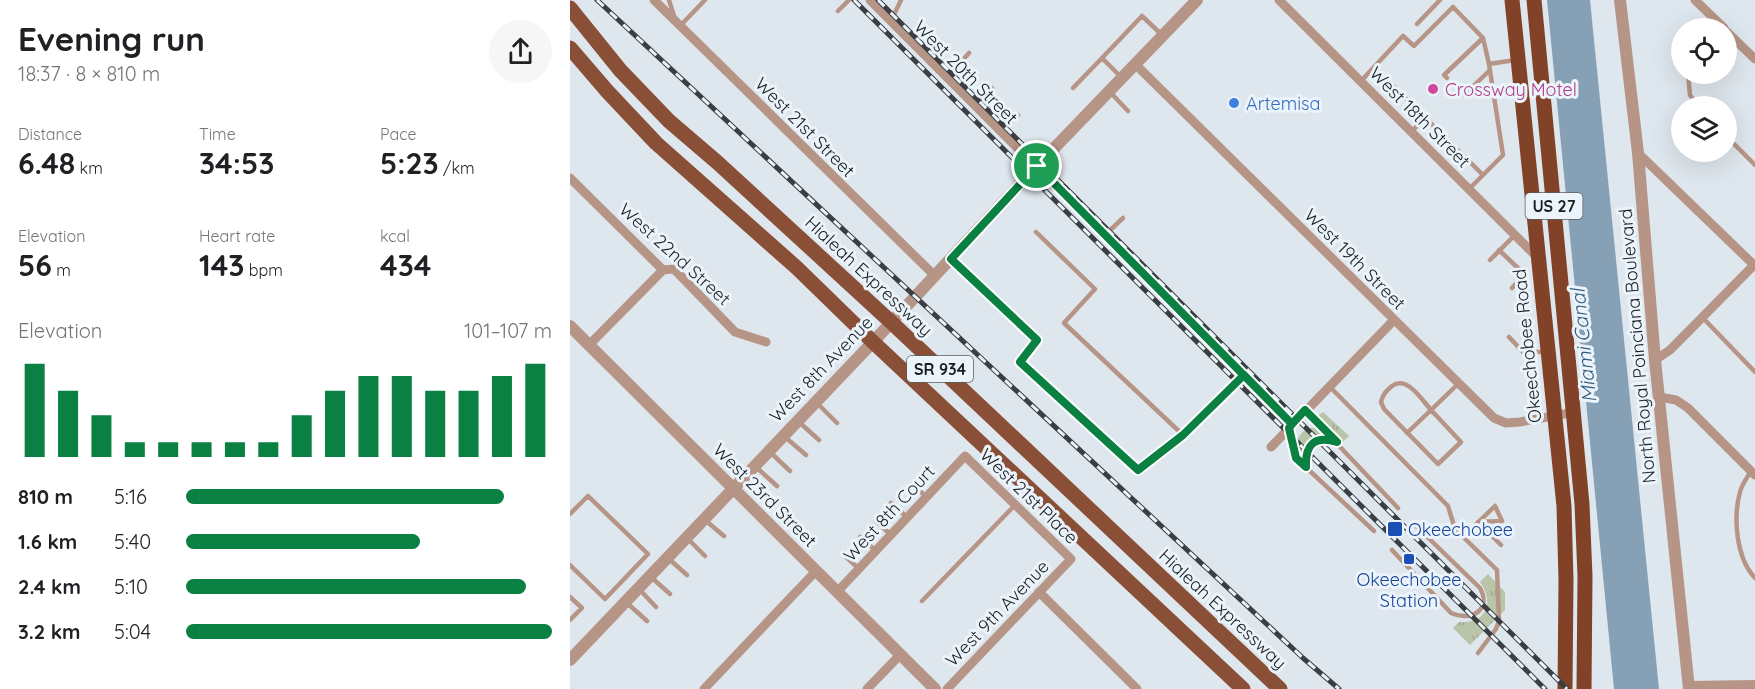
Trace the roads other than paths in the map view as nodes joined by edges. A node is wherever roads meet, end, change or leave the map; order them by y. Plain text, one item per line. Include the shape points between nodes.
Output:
1 (654, 0) edge
2 (669, 0) edge
3 (849, 0) edge
4 (870, 0) edge
5 (901, 0) edge
6 (1197, 0) edge
7 (1279, 0) edge
8 (1440, 0) edge
9 (1512, 0) edge
10 (1534, 0) edge
11 (1620, 0) edge
12 (1695, 0) edge
13 (701, 1) edge
14 (570, 8) edge
15 (838, 11) dead end
16 (1713, 18) edge
17 (891, 21) junction
18 (678, 23) junction
19 (1417, 24) dead end
20 (1163, 35) junction
21 (1483, 38) junction
22 (1737, 42) edge
23 (570, 48) edge
24 (969, 53) dead end
25 (1102, 58) junction
26 (1755, 59) edge
27 (1518, 60) junction
28 (1135, 64) junction
29 (1489, 64) junction
30 (1374, 67) junction
31 (1489, 71) junction
32 (947, 77) junction
33 (1122, 78) junction
34 (1447, 78) dead end
35 (1360, 81) junction
36 (992, 88) dead end
37 (1073, 88) dead end
38 (1109, 91) junction
39 (1461, 92) dead end
40 (975, 105) junction
41 (1128, 111) dead end
42 (1018, 115) dead end
43 (1426, 117) junction
44 (1002, 132) junction
45 (1411, 132) junction
46 (1737, 147) edge
47 (1638, 153) junction
48 (1755, 165) edge
49 (1037, 166) junction
50 (1483, 175) junction
51 (570, 177) edge
52 (1469, 189) junction
53 (1123, 218) dead end
54 (1036, 232) dead end
55 (1515, 235) junction
56 (1105, 236) junction
57 (1499, 250) junction
58 (1538, 258) junction
59 (951, 259) junction
60 (1490, 260) dead end
61 (1755, 265) edge
62 (663, 270) junction
63 (934, 276) junction
64 (1512, 288) dead end
65 (1702, 318) junction
66 (1393, 321) junction
67 (891, 322) junction
68 (571, 329) edge
69 (1509, 337) dead end
70 (766, 342) dead end
71 (873, 342) junction
72 (589, 345) junction
73 (1547, 352) junction
74 (1654, 360) junction
75 (1755, 372) edge
76 (1244, 375) junction
77 (1458, 384) junction
78 (1329, 387) junction
79 (1659, 397) junction
80 (815, 401) junction
81 (1305, 410) junction
82 (1431, 410) junction
83 (1575, 412) junction
84 (1554, 416) junction
85 (797, 420) junction
86 (837, 423) dead end
87 (1291, 426) junction
88 (1407, 433) junction
89 (783, 435) junction
90 (1183, 435) junction
91 (819, 440) dead end
92 (1337, 442) junction
93 (1271, 447) dead end
94 (768, 450) junction
95 (806, 455) dead end
96 (965, 456) joint
97 (754, 465) junction
98 (1306, 467) junction
99 (789, 471) dead end
100 (1753, 473) edge
101 (913, 484) dead end
102 (777, 486) dead end
103 (733, 487) junction
104 (926, 497) junction
105 (891, 503) dead end
106 (1015, 505) junction
107 (1398, 508) dead end
108 (570, 514) edge
109 (907, 517) junction
110 (704, 518) junction
111 (876, 521) dead end
112 (1478, 522) junction
113 (1416, 526) dead end
114 (1374, 531) dead end
115 (891, 535) junction
116 (724, 536) dead end
117 (686, 537) junction
118 (860, 537) dead end
119 (1463, 537) junction
120 (1501, 545) dead end
121 (1392, 550) dead end
122 (876, 551) junction
123 (843, 554) dead end
124 (705, 556) dead end
125 (667, 557) junction
126 (1071, 559) joint
127 (570, 565) edge
128 (859, 569) junction
129 (816, 571) junction
130 (687, 575) dead end
131 (649, 576) junction
132 (1755, 578) edge
133 (638, 588) junction
134 (837, 592) junction
135 (1039, 592) junction
136 (670, 594) dead end
137 (570, 597) edge
138 (921, 601) dead end
139 (625, 602) junction
140 (657, 607) dead end
141 (570, 620) edge
142 (647, 621) dead end
143 (1478, 653) dead end
144 (900, 655) junction
145 (570, 660) edge
146 (1755, 686) edge
147 (1689, 688) edge
148 (704, 689) edge
149 (867, 689) edge
150 (934, 689) edge
151 (947, 689) edge
152 (1137, 689) edge
153 (1243, 689) edge
154 (1280, 689) edge
155 (1565, 689) edge
156 (1584, 689) edge

1 - 18 street, West 21st Street
2 - 18 lane
3 - 15 lane
4 - 17 street, West 20th Street
5 - 17 lane
6 - 20 street, West 8th Avenue
7 - 35 street, West 18th Street
8 - 19 lane
9 - 27 highway, Okeechobee Road / US 27
10 - 83 highway, US 27
11 - 47 street, North Royal Poinciana Boulevard
12 - 16 street
13 - 18 lane
14 - 67 main road, Hialeah Expressway / SR 934 via 602,49 669,120
17 - 32 street, West 20th Street
18 - 63 street, West 21st Street
20 - 25 lane via 1142,16
20 - 28 street, West 8th Avenue
21 - 29 lane
21 - 30 lane via 1453,8 1414,46 1403,36
21 - 34 lane via 1444,75
22 - 26 street
23 - 71 main road, SR 934 via 656,143 797,268
24 - 32 lane
25 - 33 lane
25 - 37 lane
27 - 29 lane
27 - 58 highway, Okeechobee Road / US 27
28 - 33 street, West 8th Avenue
28 - 66 street, West 19th Street
29 - 31 lane
30 - 35 lane
30 - 43 lane
31 - 39 lane via 1464,95
31 - 50 lane via 1503,155
32 - 40 street, West 20th Street
33 - 38 street, West 8th Avenue
35 - 45 street, West 18th Street
36 - 40 lane
38 - 41 lane
38 - 49 street, West 8th Avenue
40 - 44 street, West 20th Street
42 - 44 lane
43 - 45 lane
43 - 50 lane
44 - 49 street, West 20th Street
45 - 52 street, West 18th Street
46 - 48 lane
47 - 61 street
47 - 74 street, North Royal Poinciana Boulevard
49 - 56 street, West 20th Street
49 - 59 street, West 8th Avenue
50 - 52 lane
51 - 62 street, West 22nd Street
52 - 55 street, West 18th Street
53 - 56 lane
54 - 90 lane via 1095,289 1064,323
55 - 57 lane
55 - 58 street, West 18th Street
56 - 76 street, West 20th Street
57 - 60 lane
57 - 64 lane via 1520,270 1520,279
58 - 73 highway, Okeechobee Road / US 27
59 - 63 street, West 8th Avenue
59 - 90 lane via 1037,340 1020,362 1138,470
61 - 65 street
62 - 70 street, West 22nd Street via 674,269 735,332
62 - 72 street
63 - 67 street, West 8th Avenue
65 - 74 street
65 - 75 lane
66 - 77 street, West 19th Street
66 - 78 street
67 - 71 street, West 8th Avenue
67 - 154 main road, Hialeah Expressway / SR 934
68 - 72 street, West 23rd Street
69 - 73 lane via 1523,352
71 - 80 street, West 8th Avenue
71 - 153 main road, SR 934
72 - 103 street, West 23rd Street
73 - 84 highway, Okeechobee Road / US 27
74 - 79 street, North Royal Poinciana Boulevard
76 - 87 street, West 20th Street
76 - 90 lane
77 - 82 lane
77 - 84 street, West 19th Street via 1494,418 1506,423
78 - 81 street
78 - 119 lane via 1448,506 1452,524
79 - 100 street via 1676,400 1688,408
79 - 147 street, North Royal Poinciana Boulevard
80 - 85 street, West 8th Avenue
80 - 86 lane
81 - 87 street
81 - 92 lane
82 - 88 lane
82 - 88 lane via 1401,382 1384,393 1384,409
82 - 88 lane via 1461,442 1454,450 1438,464
83 - 84 street, West 19th Street
83 - 156 highway, US 27 via 1584,540
84 - 155 highway, Okeechobee Road / US 27 via 1564,516
85 - 89 street, West 8th Avenue
85 - 91 lane
87 - 93 street
87 - 98 lane via 1296,458
89 - 94 street, West 8th Avenue
89 - 95 lane
92 - 98 lane via 1325,438 1315,442 1308,448
92 - 107 lane
94 - 97 street, West 8th Avenue
94 - 99 lane
96 - 104 street, West 8th Court
96 - 106 street, West 21st Place
97 - 102 lane
97 - 103 street, West 8th Avenue
98 - 114 lane
100 - 132 lane via 1740,491 1737,524 1747,570
101 - 104 lane
103 - 110 street, West 8th Avenue
103 - 129 street, West 23rd Street
104 - 109 street, West 8th Court
105 - 109 lane
106 - 126 street, West 21st Place
106 - 138 lane
108 - 127 lane via 588,496 648,554 606,599
109 - 115 street, West 8th Court
110 - 116 lane
110 - 117 street, West 8th Avenue
111 - 115 lane
112 - 112 lane via 1502,521 1495,506
112 - 119 lane
112 - 120 lane
113 - 121 lane via 1478,584 1484,597 1481,609 1474,616 1461,618 1451,613
115 - 122 street, West 8th Court
117 - 124 lane
117 - 125 street, West 8th Avenue
118 - 122 lane
119 - 143 lane via 1497,570 1499,621
122 - 128 street, West 8th Court
123 - 128 lane
125 - 130 lane
125 - 131 street, West 8th Avenue
126 - 135 street, West 9th Avenue
128 - 134 street, West 8th Court
129 - 134 street, West 23rd Street
129 - 148 street
131 - 133 street, West 8th Avenue
131 - 136 lane
133 - 139 street, West 8th Avenue
133 - 140 lane
134 - 144 street, West 23rd Street
135 - 151 street, West 9th Avenue
135 - 152 street
137 - 141 lane via 582,608
139 - 142 lane
139 - 145 street, West 8th Avenue
144 - 149 street
144 - 150 street, West 23rd Street
146 - 147 street

